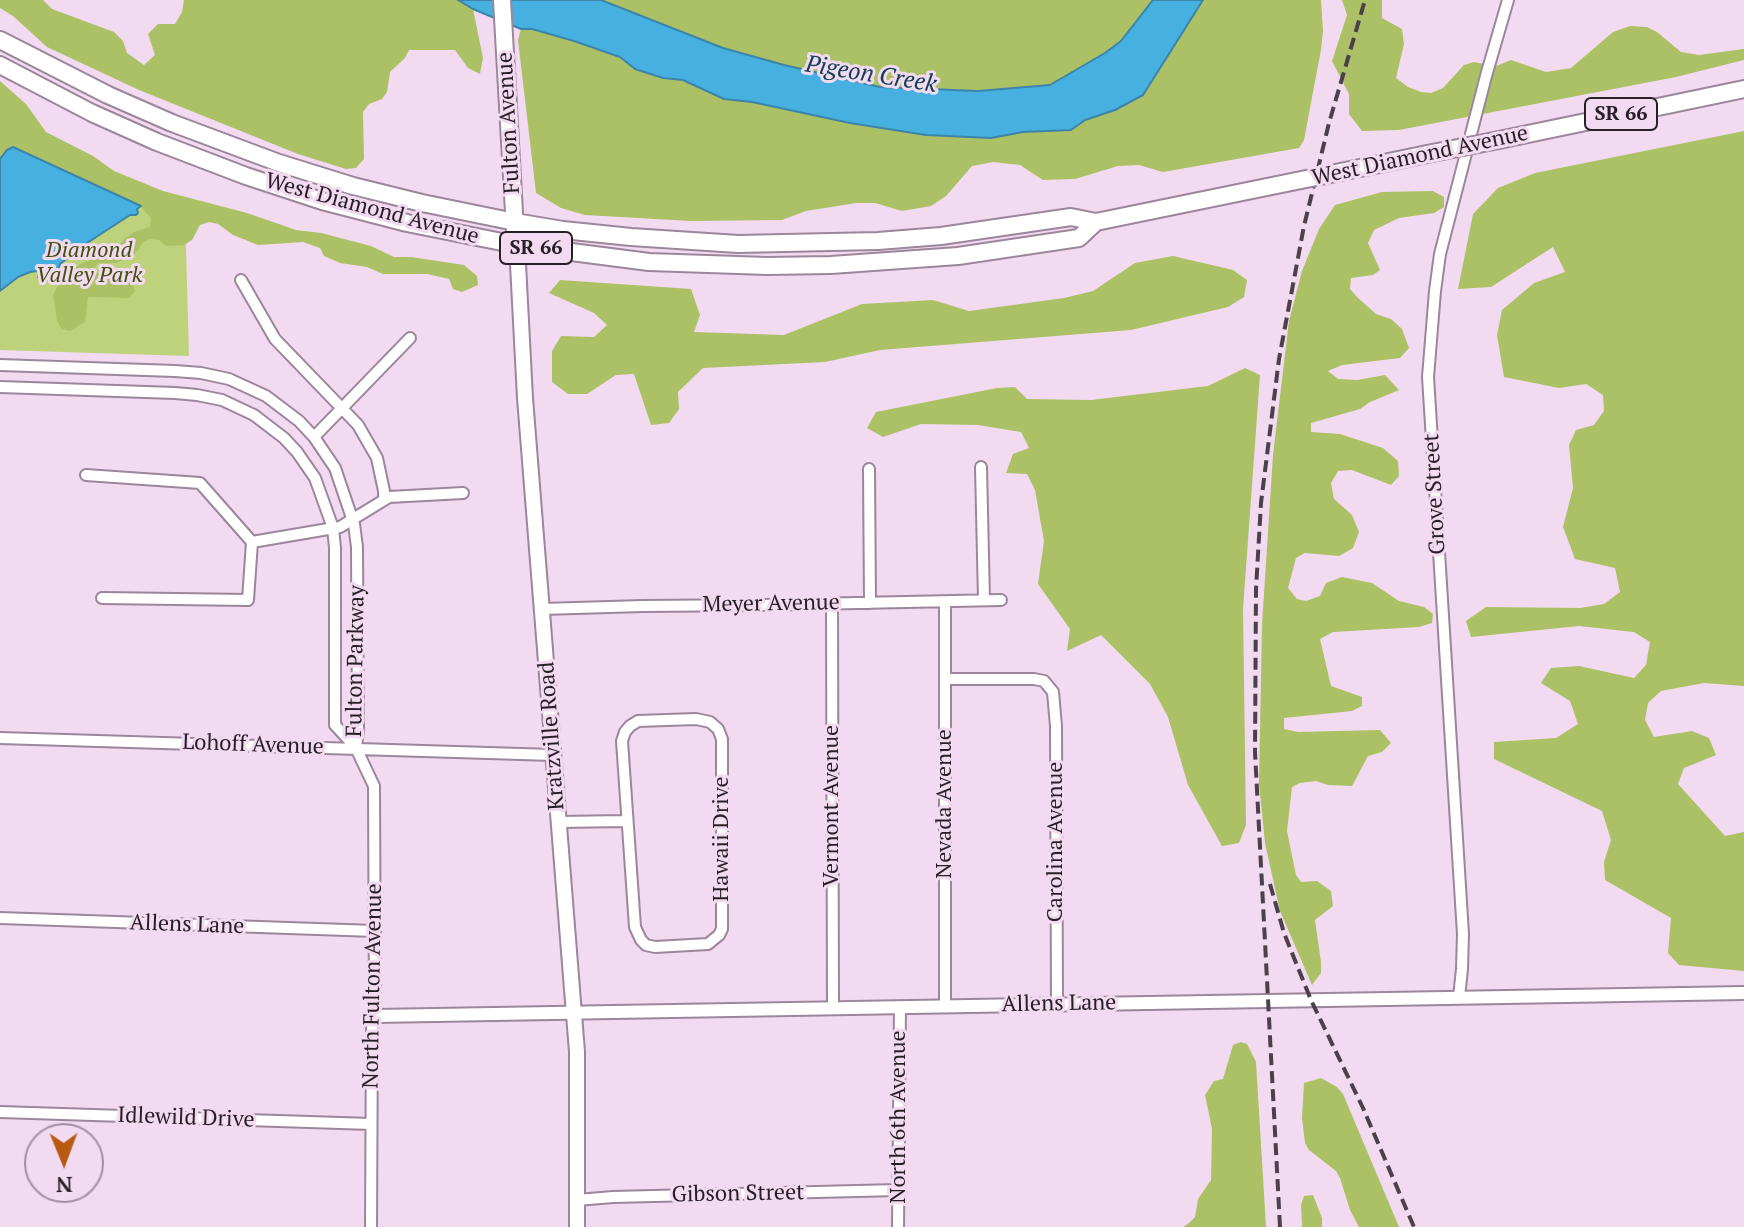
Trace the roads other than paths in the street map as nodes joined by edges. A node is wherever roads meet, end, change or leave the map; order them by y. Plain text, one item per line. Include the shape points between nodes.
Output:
1 (502, 0) edge
2 (1508, 0) edge
3 (0, 40) edge
4 (0, 65) edge
5 (1744, 89) edge
6 (515, 222) junction
7 (1096, 222) junction
8 (517, 245) junction
9 (241, 280) dead end
10 (410, 338) dead end
11 (0, 365) edge
12 (0, 387) edge
13 (343, 409) junction
14 (314, 437) junction
15 (981, 467) dead end
16 (869, 469) dead end
17 (86, 475) dead end
18 (463, 493) dead end
19 (384, 500) junction
20 (353, 519) junction
21 (333, 528) junction
22 (252, 542) junction
23 (102, 598) dead end
24 (984, 600) junction
25 (1001, 600) dead end
26 (945, 602) junction
27 (870, 603) junction
28 (832, 604) junction
29 (542, 609) junction
30 (945, 679) junction
31 (0, 738) edge
32 (356, 748) junction
33 (553, 755) junction
34 (626, 821) junction
35 (559, 822) junction
36 (0, 918) edge
37 (375, 931) junction
38 (1744, 993) edge
39 (1459, 997) junction
40 (1057, 1004) junction
41 (945, 1006) junction
42 (900, 1007) junction
43 (833, 1008) junction
44 (574, 1014) junction
45 (375, 1016) junction
46 (0, 1112) edge
47 (371, 1124) junction
48 (898, 1190) junction
49 (577, 1200) junction
50 (371, 1227) edge
51 (577, 1227) edge
52 (898, 1227) edge

1 - 6 main road, Fulton Avenue
2 - 39 street, Grove Street via 1440,254 1428,377 1463,934
3 - 6 main road, West Diamond Avenue / SR 66 via 108,95 224,144 353,186
4 - 8 main road, West Diamond Avenue / SR 66 via 131,131 246,176 407,223
5 - 7 main road, West Diamond Avenue / SR 66, bridge
6 - 7 main road, West Diamond Avenue / SR 66 via 631,237 778,244 941,236 1071,217
6 - 8 main road, Fulton Avenue
7 - 8 main road, West Diamond Avenue / SR 66 via 1079,238 958,256 831,265 649,262
8 - 29 main road, Kratzville Road
9 - 13 street via 275,339
10 - 13 street
11 - 14 street, Fulton Parkway via 175,371 229,379 266,396
12 - 21 street, Fulton Parkway via 222,400 268,425 297,452 315,478
13 - 14 street
13 - 19 street via 377,458
14 - 20 street, Fulton Parkway via 335,468
15 - 24 street
16 - 27 street
17 - 22 street via 200,483
18 - 19 street
19 - 20 street
20 - 21 street
20 - 32 street, Fulton Parkway
21 - 22 street
21 - 32 street, Fulton Parkway via 335,725
22 - 23 street via 248,600
24 - 25 street, Meyer Avenue
24 - 26 street, Meyer Avenue
26 - 27 street, Meyer Avenue
26 - 30 street, Nevada Avenue
27 - 28 street, Meyer Avenue
28 - 29 street, Meyer Avenue
28 - 43 street, Vermont Avenue
29 - 33 main road, Kratzville Road
30 - 40 street, Carolina Avenue via 1034,679 1051,687 1055,697
30 - 41 street, Nevada Avenue
31 - 32 street, Lohoff Avenue
32 - 33 street, Lohoff Avenue
32 - 37 street, North Fulton Avenue via 374,786
33 - 35 main road, Kratzville Road
34 - 34 street, Hawaii Drive via 635,927 641,940 655,947 711,942 722,925 718,729 696,719 638,721 630,726 622,741
34 - 35 street
35 - 44 main road, Kratzville Road
36 - 37 street, Allens Lane
37 - 45 street, North Fulton Avenue
38 - 39 street, Allens Lane
39 - 40 street, Allens Lane
40 - 41 street, Allens Lane
41 - 42 street, Allens Lane
42 - 43 street, Allens Lane
42 - 48 street, North 6th Avenue
43 - 44 street, Allens Lane
44 - 45 street, Allens Lane
44 - 49 main road, Kratzville Road
45 - 47 street, North Fulton Avenue
46 - 47 street, Idlewild Drive
47 - 50 street, North Fulton Avenue
48 - 49 street, Gibson Street
48 - 52 street, North 6th Avenue
49 - 51 main road, Kratzville Road

